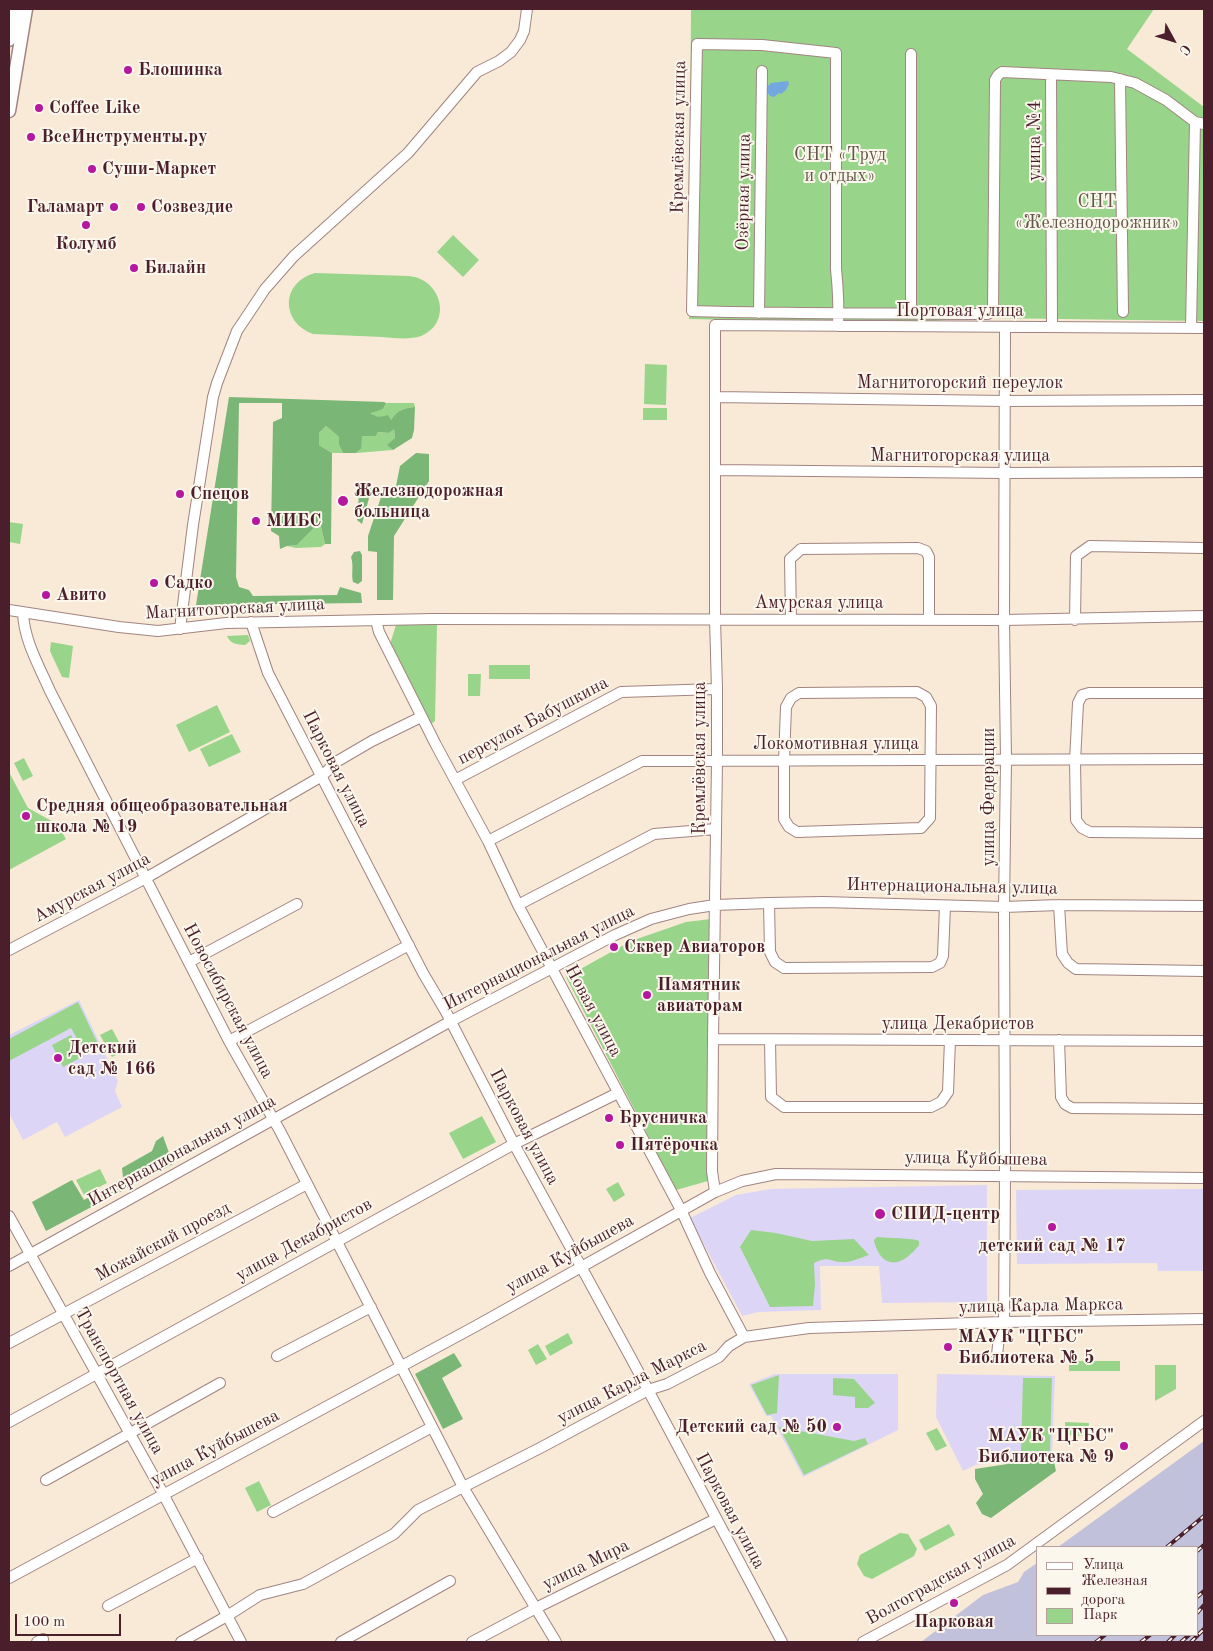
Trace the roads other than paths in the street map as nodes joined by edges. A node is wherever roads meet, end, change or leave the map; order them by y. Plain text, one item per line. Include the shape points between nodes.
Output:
1 (14, 9) edge
2 (26, 9) edge
3 (527, 9) edge
4 (9, 40) edge
5 (911, 54) dead end
6 (762, 71) dead end
7 (1051, 75) junction
8 (1120, 79) junction
9 (9, 112) edge
10 (1200, 123) edge
11 (1123, 312) dead end
12 (759, 313) junction
13 (839, 313) junction
14 (910, 313) junction
15 (715, 324) joint
16 (838, 326) junction
17 (1005, 327) junction
18 (1052, 327) junction
19 (1191, 328) junction
20 (1204, 328) edge
21 (715, 398) junction
22 (1204, 400) edge
23 (1006, 401) junction
24 (716, 470) junction
25 (1204, 472) edge
26 (1006, 473) junction
27 (1204, 548) edge
28 (9, 610) edge
29 (23, 613) junction
30 (1204, 616) edge
31 (434, 619) joint
32 (715, 619) junction
33 (792, 619) junction
34 (376, 620) junction
35 (929, 620) junction
36 (1004, 620) junction
37 (1075, 620) junction
38 (250, 622) junction
39 (180, 629) junction
40 (717, 689) junction
41 (1204, 693) edge
42 (422, 717) junction
43 (1204, 759) edge
44 (931, 760) junction
45 (1006, 760) junction
46 (1076, 760) junction
47 (717, 761) junction
48 (784, 761) junction
49 (322, 776) junction
50 (455, 780) junction
51 (716, 829) junction
52 (1204, 833) edge
53 (488, 841) junction
54 (146, 878) junction
55 (768, 903) junction
56 (297, 904) dead end
57 (518, 905) junction
58 (715, 905) junction
59 (1059, 905) junction
60 (945, 906) junction
61 (1004, 906) junction
62 (1204, 906) edge
63 (409, 945) junction
64 (9, 950) edge
65 (189, 962) junction
66 (552, 968) junction
67 (1204, 971) edge
68 (451, 1021) junction
69 (713, 1039) junction
70 (770, 1040) junction
71 (950, 1040) junction
72 (1005, 1040) junction
73 (1059, 1040) junction
74 (229, 1041) junction
75 (1204, 1041) edge
76 (618, 1093) junction
77 (1204, 1109) edge
78 (273, 1120) junction
79 (514, 1144) junction
80 (1005, 1175) junction
81 (1204, 1178) edge
82 (307, 1184) junction
83 (715, 1192) junction
84 (681, 1210) junction
85 (9, 1216) edge
86 (337, 1240) junction
87 (30, 1254) junction
88 (9, 1266) edge
89 (581, 1267) junction
90 (370, 1307) junction
91 (64, 1314) junction
92 (1204, 1319) edge
93 (1004, 1322) junction
94 (744, 1337) junction
95 (9, 1343) edge
96 (997, 1355) dead end
97 (277, 1356) dead end
98 (400, 1366) junction
99 (97, 1374) junction
100 (220, 1384) dead end
101 (648, 1390) junction
102 (1204, 1420) edge
103 (9, 1422) edge
104 (432, 1427) junction
105 (129, 1433) junction
106 (46, 1480) dead end
107 (463, 1486) junction
108 (164, 1495) junction
109 (272, 1512) dead end
110 (716, 1519) junction
111 (198, 1558) junction
112 (9, 1578) edge
113 (450, 1581) dead end
114 (108, 1606) dead end
115 (536, 1608) junction
116 (227, 1616) junction
117 (181, 1642) edge
118 (241, 1642) edge
119 (341, 1642) edge
120 (472, 1642) edge
121 (556, 1642) edge
122 (782, 1642) edge
123 (863, 1642) edge

1 - 4 main road
2 - 9 main road
3 - 39 street via 524,30 511,52 477,72 408,153 294,256 265,289 237,331 213,397
5 - 14 street
6 - 12 street, Озёрная улица
7 - 8 street
7 - 14 street via 1002,72 995,80 991,312
7 - 18 street, улица №4
8 - 10 street via 1135,83 1166,100
8 - 11 street
10 - 19 street
12 - 13 street
12 - 13 street, Кремлёвская улица via 692,311 697,44 762,45 836,52
13 - 14 street
13 - 16 street
15 - 16 street, Портовая улица
15 - 21 street, Кремлёвская улица
16 - 17 street, Портовая улица
17 - 18 street, Портовая улица
17 - 23 street, улица Федерации
18 - 19 street, Портовая улица
19 - 20 street, Портовая улица
21 - 23 street, Магнитогорский переулок
21 - 24 street, Кремлёвская улица
22 - 23 street, Магнитогорский переулок
23 - 26 street, улица Федерации
24 - 26 street, Магнитогорская улица
24 - 32 street, Кремлёвская улица
25 - 26 street, Магнитогорская улица
26 - 36 street, улица Федерации
27 - 37 street via 1090,546 1076,556
28 - 29 street, Магнитогорская улица
29 - 39 street, Магнитогорская улица via 144,631
29 - 54 street, Новосибирская улица via 28,638 50,691
30 - 37 street, Амурская улица
31 - 32 street, Амурская улица
31 - 34 street, Магнитогорская улица
32 - 33 street, Амурская улица
32 - 40 street, Кремлёвская улица
33 - 35 street, Амурская улица
33 - 35 street via 790,559 801,548 918,548 926,551 929,558
34 - 38 street, Магнитогорская улица
34 - 42 street, Новая улица
35 - 36 street, Амурская улица
36 - 37 street, Амурская улица
36 - 45 street, улица Федерации
38 - 39 street, Магнитогорская улица
38 - 49 street, Парковая улица via 268,673
40 - 47 street, Кремлёвская улица
40 - 50 street, переулок Бабушкина via 620,692
41 - 46 street via 1082,695 1078,703
42 - 49 street, Амурская улица via 336,762
42 - 50 street, Новая улица
43 - 46 street, Локомотивная улица
44 - 45 street, Локомотивная улица
44 - 48 street, Локомотивная улица
44 - 48 street via 931,706 926,697 917,692 799,693 790,698 786,707
44 - 48 street via 930,818 921,828 816,832 797,832 784,819
45 - 46 street, Локомотивная улица
45 - 61 street, улица Федерации
46 - 52 street via 1076,820 1082,828 1090,832
47 - 48 street, Локомотивная улица
47 - 51 street, Кремлёвская улица
47 - 53 street, Локомотивная улица via 642,761
49 - 54 street, Амурская улица
49 - 63 street, Парковая улица
50 - 53 street, Новая улица
51 - 57 street via 654,834
51 - 58 street, Кремлёвская улица
53 - 57 street, Новая улица
54 - 64 street, Амурская улица
54 - 65 street, Новосибирская улица
55 - 58 street, Интернациональная улица
55 - 60 street, Интернациональная улица
55 - 60 street via 770,952 775,962 784,968 932,967 940,963 943,956
56 - 65 street
57 - 66 street, Новая улица
58 - 66 street, Интернациональная улица via 651,919
58 - 69 street, Кремлёвская улица
59 - 61 street, Интернациональная улица
59 - 62 street, Интернациональная улица
59 - 67 street via 1062,954 1076,969
60 - 61 street, Интернациональная улица
61 - 72 street, улица Федерации
63 - 68 street, Парковая улица
63 - 74 street
65 - 74 street, Новосибирская улица
66 - 68 street, Интернациональная улица
66 - 76 street, Новая улица
68 - 78 street, Интернациональная улица
68 - 79 street, Парковая улица
69 - 70 street, улица Декабристов
69 - 83 street, Кремлёвская улица via 712,1171
70 - 71 street, улица Декабристов
70 - 71 street via 771,1097 784,1107 931,1107 948,1092
71 - 72 street, улица Декабристов
72 - 73 street, улица Декабристов
72 - 80 street, улица Федерации
73 - 75 street, улица Декабристов
73 - 77 street via 1061,1097 1072,1108
74 - 78 street, Новосибирская улица
76 - 79 street, улица Декабристов
76 - 84 street, Новая улица
78 - 82 street, Новосибирская улица
78 - 87 street, Интернациональная улица
79 - 86 street, улица Декабристов
79 - 89 street, Парковая улица
80 - 81 street, улица Куйбышева
80 - 83 street, улица Куйбышева via 776,1174 742,1181
80 - 93 street, улица Федерации
82 - 86 street, Новосибирская улица
82 - 91 street, Можайский проезд
83 - 84 street, улица Куйбышева
84 - 89 street, улица Куйбышева
84 - 94 street, Новая улица
85 - 87 street, Транспортная улица
86 - 90 street, Новосибирская улица
86 - 99 street, улица Декабристов
87 - 88 street, Интернациональная улица
87 - 91 street, Транспортная улица
89 - 98 street, улица Куйбышева
89 - 101 street, Парковая улица
90 - 97 street
90 - 98 street, Новосибирская улица
91 - 95 street, Можайский проезд
91 - 99 street, Транспортная улица
92 - 93 street, улица Карла Маркса
93 - 94 street, улица Карла Маркса via 809,1328
93 - 96 street, улица Федерации
94 - 101 street, улица Карла Маркса via 719,1357 667,1384
98 - 104 street, Новосибирская улица
98 - 108 street, улица Куйбышева
99 - 103 street, улица Декабристов
99 - 105 street, Транспортная улица
100 - 105 street
101 - 107 street, улица Карла Маркса
101 - 110 street, Парковая улица
102 - 123 street, Волгоградская улица via 1007,1565
104 - 107 street, Новосибирская улица
104 - 109 street
105 - 106 street
105 - 108 street, Транспортная улица
107 - 115 street, Новосибирская улица
107 - 116 street, улица Карла Маркса via 418,1510 394,1534 303,1584 260,1595
108 - 111 street, Транспортная улица
108 - 112 street, улица Куйбышева
110 - 115 street, улица Мира
110 - 122 street, Парковая улица
111 - 114 street
111 - 116 street, Транспортная улица
113 - 119 street
115 - 120 street, улица Мира
115 - 121 street, Новосибирская улица
116 - 117 street, улица Карла Маркса
116 - 118 street, Транспортная улица

